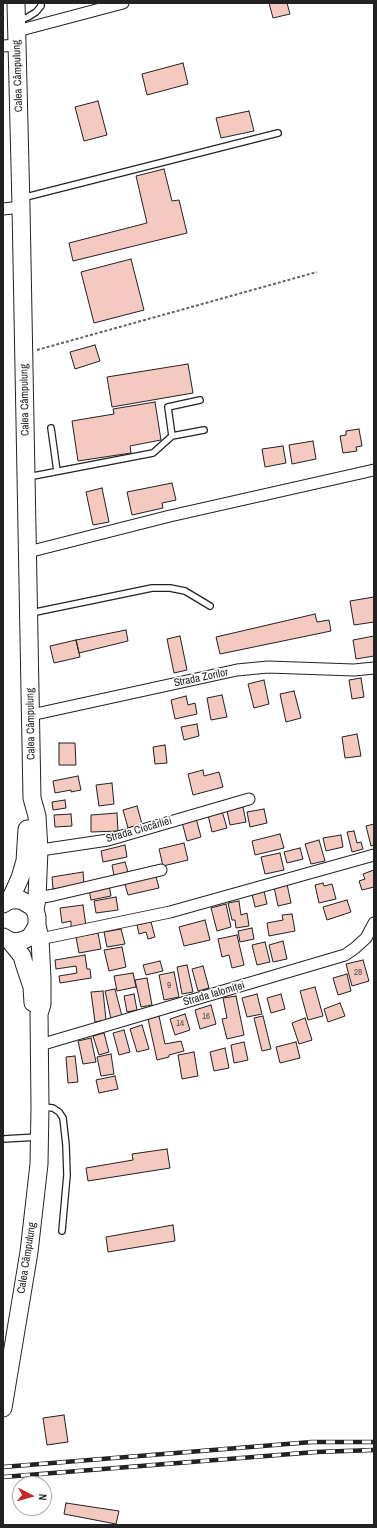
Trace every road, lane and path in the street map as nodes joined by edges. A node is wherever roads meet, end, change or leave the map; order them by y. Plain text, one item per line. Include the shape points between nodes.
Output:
1 (16, 3) edge
2 (41, 3) edge
3 (123, 3) edge
4 (11, 38) edge
5 (278, 133) dead end
6 (21, 203) junction
7 (3, 209) edge
8 (317, 272) dead end
9 (24, 354) junction
10 (200, 400) dead end
11 (50, 428) dead end
12 (204, 430) dead end
13 (172, 436) junction
14 (374, 470) edge
15 (57, 471) junction
16 (26, 477) junction
17 (28, 552) junction
18 (210, 606) dead end
19 (29, 614) junction
20 (374, 668) edge
21 (31, 715) junction
22 (249, 799) dead end
23 (33, 851) junction
24 (374, 855) edge
25 (161, 870) dead end
26 (5, 902) edge
27 (37, 918) junction
28 (374, 923) edge
29 (5, 938) edge
30 (366, 938) junction
31 (374, 946) edge
32 (39, 1014) junction
33 (40, 1045) junction
34 (40, 1107) junction
35 (40, 1136) junction
36 (3, 1139) edge
37 (62, 1231) dead end
38 (3, 1408) edge

1 - 4 main road, Calea Câmpulung
2 - 4 lane via 36,12
3 - 4 street
4 - 6 main road, Calea Câmpulung
5 - 6 lane
6 - 7 street
6 - 9 main road, Calea Câmpulung
8 - 9 path
9 - 16 main road, Calea Câmpulung
10 - 13 lane via 168,407
11 - 15 lane
12 - 13 lane
13 - 15 lane via 153,453
14 - 17 street via 170,516
15 - 16 lane
16 - 17 main road, Calea Câmpulung
17 - 19 main road, Calea Câmpulung
18 - 19 lane via 185,591 152,588
19 - 21 main road, Calea Câmpulung
20 - 21 street, Strada Zorilor via 354,670 268,667 237,670
21 - 23 main road, Calea Câmpulung via 32,798 37,816
22 - 23 street, Strada Ciocârliei via 108,840
23 - 26 main road, Calea Câmpulung
23 - 27 main road, Calea Câmpulung
24 - 27 street via 170,912
25 - 27 street via 54,895
26 - 27 main road, Calea Câmpulung via 21,900 31,906
27 - 29 main road, Calea Câmpulung via 34,932 30,937 17,942
27 - 32 main road, Calea Câmpulung via 42,1004
28 - 30 street, Strada Ialomiței
29 - 32 main road, Calea Câmpulung via 22,956 32,987 33,1004
30 - 31 street
30 - 33 street, Strada Ialomiței via 344,955
32 - 33 main road, Calea Câmpulung
33 - 34 main road, Calea Câmpulung
34 - 35 main road, Calea Câmpulung
34 - 37 lane via 52,1108 60,1112 63,1118 67,1175
35 - 36 lane
35 - 38 main road, Calea Câmpulung via 31,1237

